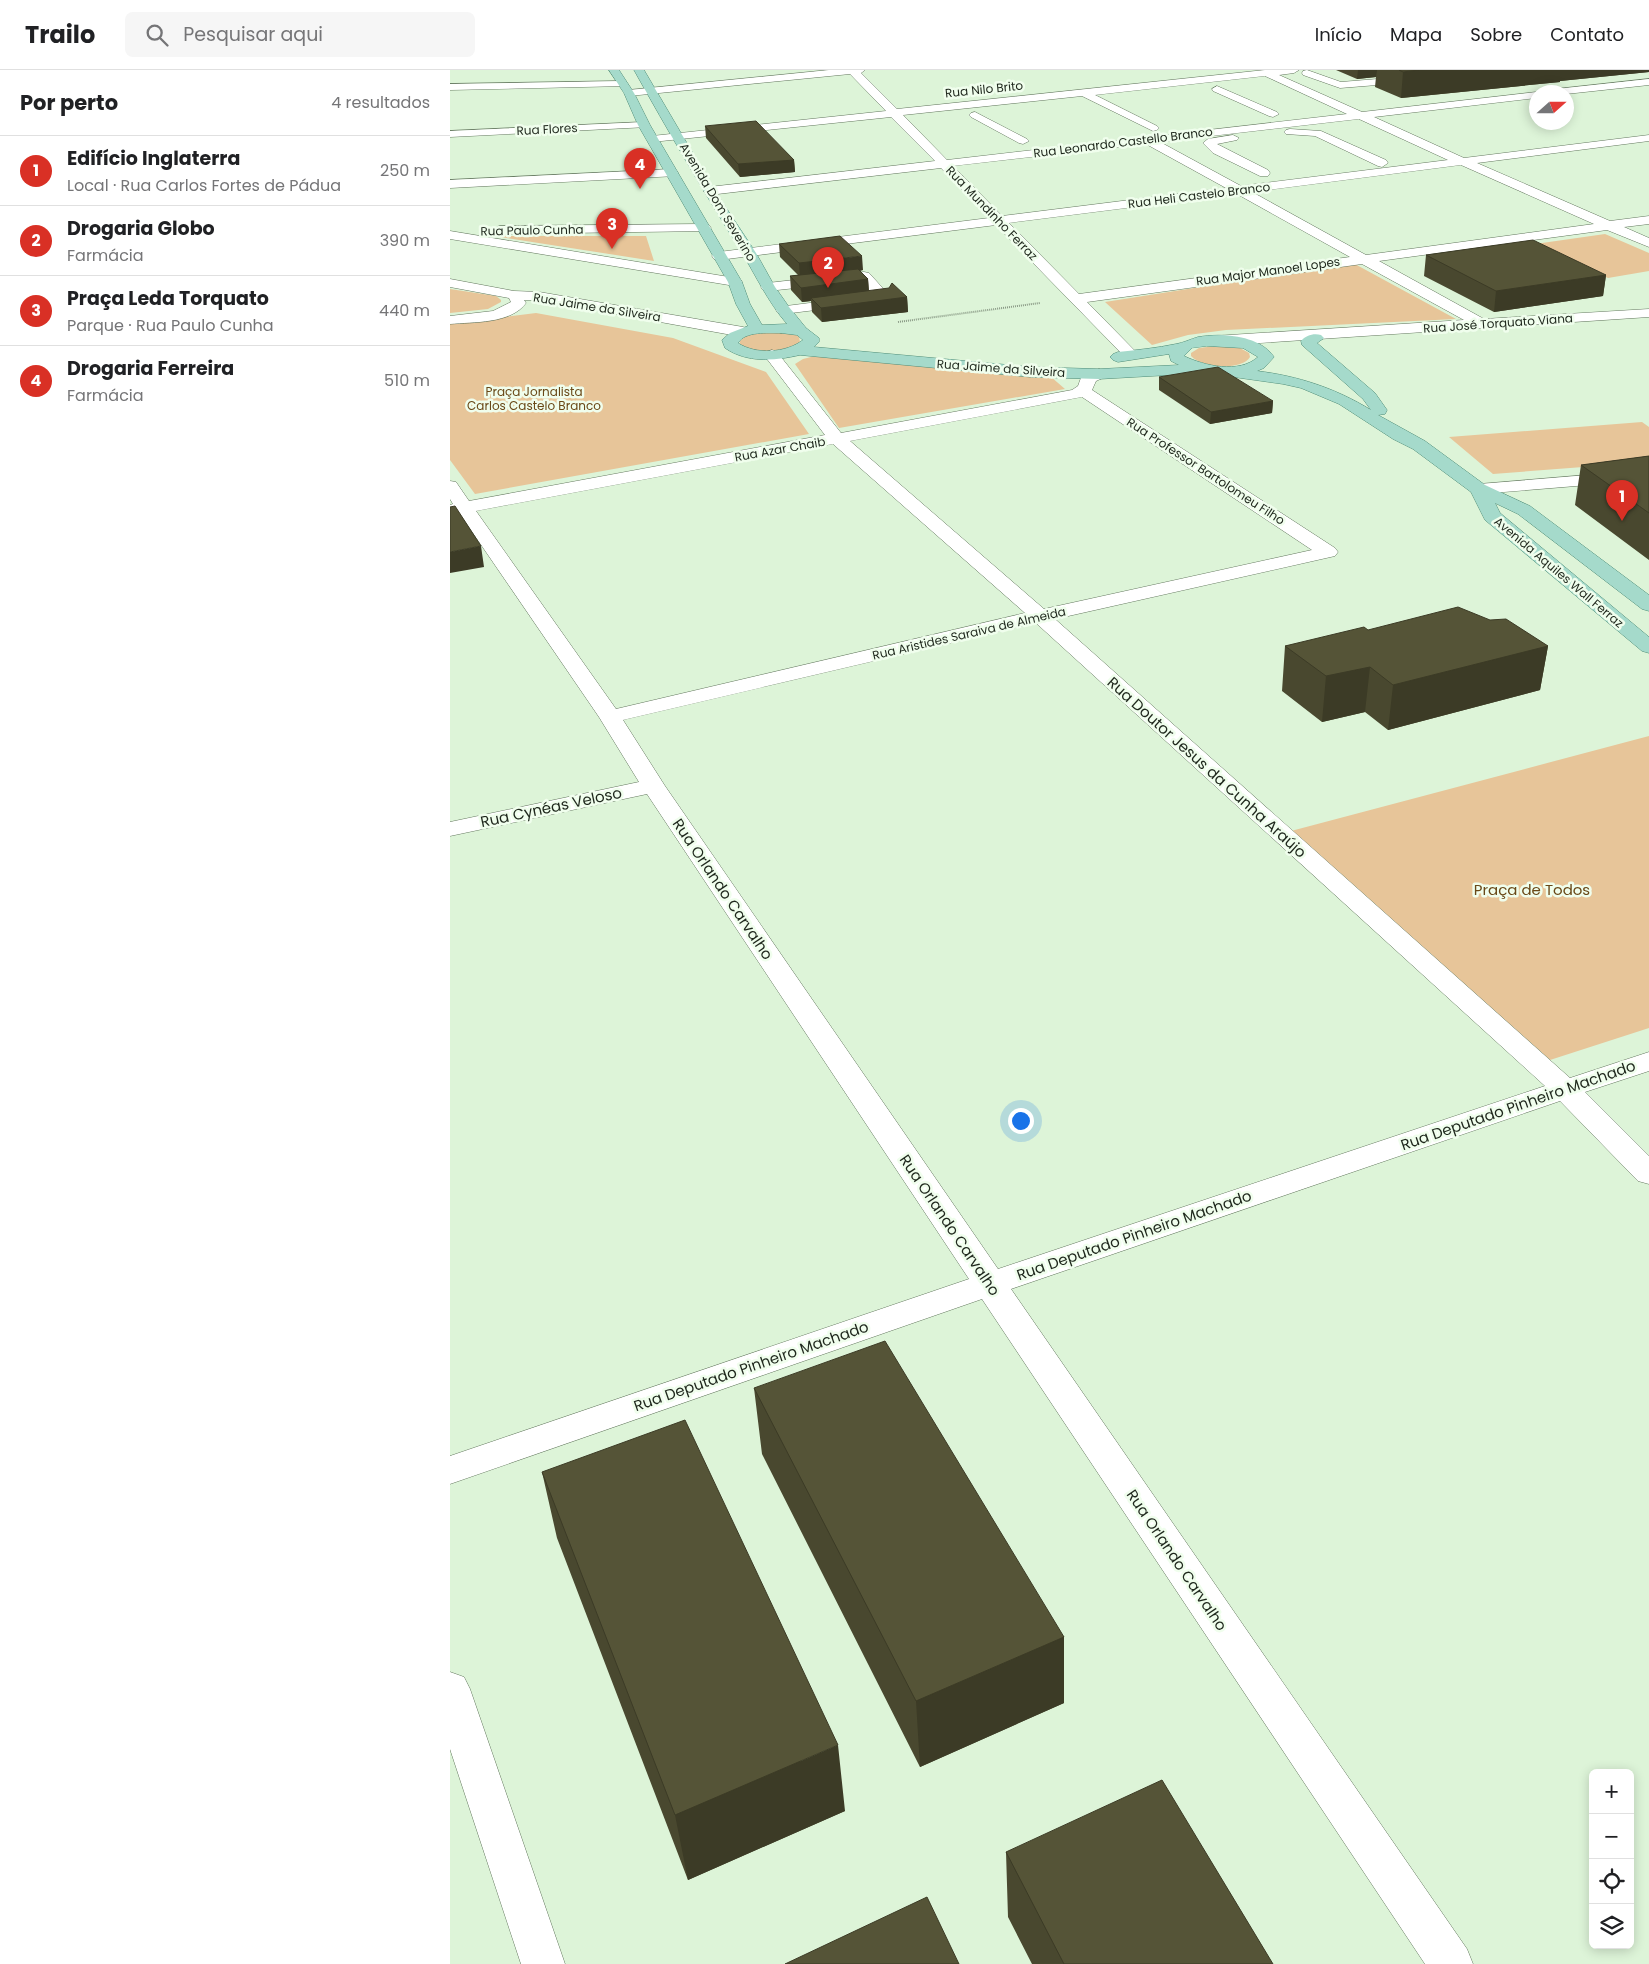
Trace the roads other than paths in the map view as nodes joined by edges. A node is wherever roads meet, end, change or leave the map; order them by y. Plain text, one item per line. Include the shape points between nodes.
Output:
1 (614, 70) edge
2 (639, 70) edge
3 (853, 70) edge
4 (860, 70) edge
5 (1294, 70) edge
6 (1299, 70) edge
7 (1264, 71) edge
8 (1426, 77) dead end
9 (1649, 82) edge
10 (1252, 85) dead end
11 (450, 87) edge
12 (625, 89) junction
13 (1217, 89) junction
14 (1574, 90) edge
15 (652, 91) junction
16 (1082, 92) junction
17 (1529, 96) edge
18 (1099, 102) junction
19 (893, 112) junction
20 (1273, 114) dead end
21 (975, 115) junction
22 (1360, 115) junction
23 (941, 119) dead end
24 (644, 124) junction
25 (1238, 129) junction
26 (450, 134) edge
27 (1150, 134) junction
28 (678, 136) junction
29 (1250, 136) junction
30 (1649, 138) edge
31 (652, 139) junction
32 (1023, 141) dead end
33 (1463, 162) junction
34 (943, 163) junction
35 (1382, 163) dead end
36 (672, 173) junction
37 (1264, 173) dead end
38 (450, 184) edge
39 (1241, 190) junction
40 (709, 191) junction
41 (1649, 220) edge
42 (999, 221) junction
43 (1611, 226) junction
44 (704, 228) junction
45 (652, 229) junction
46 (450, 230) edge
47 (450, 235) edge
48 (1649, 242) edge
49 (749, 253) junction
50 (719, 256) junction
51 (1362, 258) junction
52 (670, 272) junction
53 (735, 282) junction
54 (450, 284) edge
55 (768, 287) junction
56 (514, 295) junction
57 (1075, 299) junction
58 (781, 307) junction
59 (560, 309) junction
60 (1649, 313) edge
61 (491, 315) junction
62 (450, 320) edge
63 (1482, 324) junction
64 (750, 330) junction
65 (804, 332) junction
66 (1348, 333) junction
67 (1316, 338) junction
68 (1214, 341) junction
69 (1180, 348) junction
70 (734, 349) junction
71 (800, 350) junction
72 (772, 355) junction
73 (1131, 355) junction
74 (1265, 355) junction
75 (1285, 362) dead end
76 (1100, 363) junction
77 (1203, 369) junction
78 (1223, 371) junction
79 (1319, 373) dead end
80 (1083, 391) junction
81 (1379, 410) junction
82 (837, 439) junction
83 (1419, 444) junction
84 (1649, 475) edge
85 (1479, 489) junction
86 (455, 501) edge
87 (1328, 552) joint
88 (1649, 606) edge
89 (1040, 616) junction
90 (1649, 647) edge
91 (610, 717) junction
92 (653, 786) junction
93 (450, 829) edge
94 (1649, 1061) edge
95 (1565, 1089) junction
96 (1649, 1174) edge
97 (990, 1284) junction
98 (450, 1470) edge
99 (450, 1689) edge
100 (543, 1964) edge
101 (1451, 1964) edge

1 - 12 main road, Avenida Dom Severino
2 - 15 main road, Avenida Dom Severino
3 - 4 street
3 - 15 street
3 - 19 street, Rua Mundinho Ferraz
5 - 7 street, Rua Nilo Brito
6 - 8 street via 1340,85
7 - 16 street, Rua Nilo Brito
7 - 22 street
9 - 14 street
10 - 13 street
11 - 12 street
12 - 15 street
12 - 24 main road, Avenida Dom Severino
13 - 18 street
13 - 20 street
15 - 28 main road, Avenida Dom Severino
16 - 18 street
16 - 19 street, Rua Nilo Brito
17 - 22 street, Rua Leonardo Castello Branco
18 - 21 street
18 - 27 street
19 - 28 street, Rua Nilo Brito
19 - 34 street, Rua Mundinho Ferraz
21 - 23 street
21 - 32 street
22 - 25 street, Rua Leonardo Castello Branco
22 - 33 street
24 - 26 street, Rua Flores
24 - 31 main road, Avenida Dom Severino
25 - 27 street, Rua Leonardo Castello Branco
25 - 29 street
27 - 34 street, Rua Leonardo Castello Branco
27 - 39 street
28 - 31 street, Rua Nilo Brito
28 - 40 main road, Avenida Dom Severino
29 - 35 street via 1307,131
29 - 37 street via 1209,143
30 - 33 street, Rua Heli Castelo Branco
31 - 36 main road, Avenida Dom Severino
33 - 39 street, Rua Heli Castelo Branco
33 - 43 street
34 - 40 street, Rua Leonardo Castello Branco
34 - 42 street, Rua Mundinho Ferraz
36 - 38 street
36 - 44 main road, Avenida Dom Severino
39 - 42 street, Rua Heli Castelo Branco
39 - 51 street
40 - 49 main road, Avenida Dom Severino
41 - 43 street, Rua Major Manoel Lopes
42 - 49 street, Rua Heli Castelo Branco
42 - 57 street, Rua Mundinho Ferraz
43 - 48 street
43 - 51 street, Rua Major Manoel Lopes
44 - 45 street, Rua Paulo Cunha
44 - 50 main road, Avenida Dom Severino
45 - 46 street, Rua Paulo Cunha
45 - 52 street
47 - 52 street
49 - 50 street, Rua Heli Castelo Branco
49 - 55 main road, Avenida Dom Severino
50 - 53 main road, Avenida Dom Severino
51 - 57 street, Rua Major Manoel Lopes
51 - 63 street
52 - 53 street
53 - 64 main road, Avenida Dom Severino
54 - 56 street, Rua Jaime da Silveira
55 - 58 main road, Avenida Dom Severino
55 - 58 street via 864,276 880,292
56 - 59 street
56 - 61 street via 518,303 513,309
56 - 64 street, Rua Jaime da Silveira via 539,296
57 - 73 street, Rua Mundinho Ferraz
58 - 65 main road, Avenida Dom Severino
59 - 61 street
59 - 70 street via 710,339
60 - 63 street, Rua José Torquato Viana
61 - 62 street
63 - 66 street, Rua José Torquato Viana
64 - 65 main road, Rua Jaime da Silveira via 780,328
64 - 70 main road via 730,340
65 - 71 main road via 811,342
65 - 76 main road, Rua Jaime da Silveira via 857,344 995,358
66 - 67 street, Rua José Torquato Viana
66 - 68 street, Rua José Torquato Viana
67 - 74 street, Rua José Torquato Viana
67 - 81 main road via 1309,341 1310,345 1369,396
68 - 69 main road, Rua Jaime da Silveira
68 - 74 main road, Rua Jaime da Silveira via 1240,342 1259,349
69 - 73 main road, Rua Jaime da Silveira
69 - 77 main road via 1177,358 1189,366
70 - 72 main road, Rua Jaime da Silveira
71 - 72 main road, Rua Jaime da Silveira
71 - 76 main road, Rua Jaime da Silveira via 999,370
72 - 82 street, Rua Doutor Jesus da Cunha Araújo
73 - 76 main road, Rua Jaime da Silveira
74 - 75 main road
74 - 78 main road via 1257,366
76 - 77 main road, Rua Jaime da Silveira
76 - 80 street
77 - 78 main road
78 - 83 main road, Avenida Aquiles Wall Ferraz via 1264,375 1307,385 1345,401
79 - 81 main road, Avenida Aquiles Wall Ferraz via 1342,383
80 - 82 street, Rua Azar Chaib
80 - 87 street, Rua Professor Bartolomeu Filho
81 - 83 main road, Avenida Aquiles Wall Ferraz via 1412,433
82 - 86 street, Rua Azar Chaib
82 - 89 street, Rua Doutor Jesus da Cunha Araújo
83 - 85 main road, Avenida Aquiles Wall Ferraz
84 - 85 street
85 - 88 main road, Avenida Aquiles Wall Ferraz via 1524,510
85 - 90 main road, Avenida Aquiles Wall Ferraz via 1492,516
86 - 91 street, Rua Orlando Carvalho
87 - 89 street, Rua Aristides Saraiva de Almeida
89 - 91 street, Rua Aristides Saraiva de Almeida
89 - 95 street, Rua Doutor Jesus da Cunha Araújo
91 - 92 street, Rua Orlando Carvalho
92 - 93 street, Rua Cynéas Veloso
92 - 97 street, Rua Orlando Carvalho
94 - 95 street, Rua Deputado Pinheiro Machado
95 - 96 street, Rua Doutor Jesus da Cunha Araújo
95 - 97 street, Rua Deputado Pinheiro Machado
97 - 98 street, Rua Deputado Pinheiro Machado
97 - 101 street, Rua Orlando Carvalho
99 - 100 street

